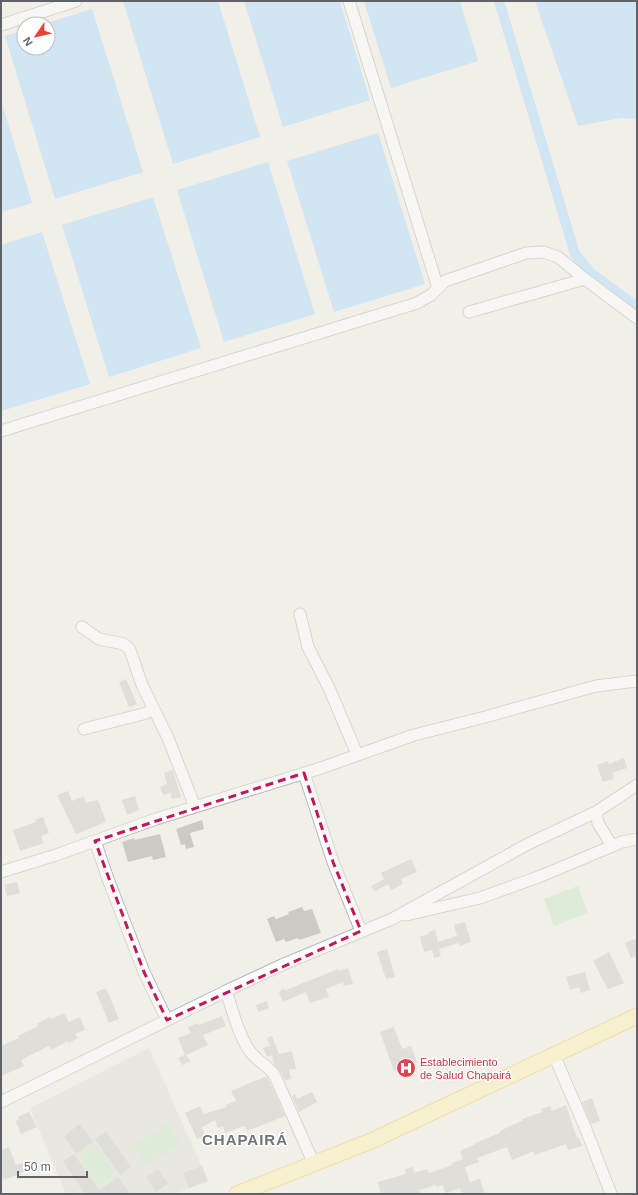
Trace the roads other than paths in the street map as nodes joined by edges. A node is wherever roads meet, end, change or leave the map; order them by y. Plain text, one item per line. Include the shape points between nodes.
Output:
1 (76, 1) edge
2 (349, 1) edge
3 (1, 25) edge
4 (585, 280) junction
5 (438, 288) junction
6 (469, 312) dead end
7 (637, 318) edge
8 (1, 431) edge
9 (300, 614) dead end
10 (82, 627) dead end
11 (637, 681) edge
12 (154, 710) junction
13 (84, 729) dead end
14 (357, 754) junction
15 (304, 773) junction
16 (637, 784) edge
17 (195, 807) junction
18 (596, 812) junction
19 (637, 839) edge
20 (95, 841) junction
21 (612, 846) junction
22 (1, 872) edge
23 (392, 919) junction
24 (361, 931) junction
25 (226, 991) junction
26 (637, 1016) edge
27 (167, 1020) junction
28 (554, 1054) junction
29 (1, 1102) edge
30 (314, 1164) junction
31 (238, 1194) edge
32 (611, 1194) edge

1 - 3 street
2 - 5 street
4 - 5 street via 558,257 544,252 526,253 445,282
4 - 6 street
4 - 7 street
5 - 8 street via 417,303
9 - 14 street via 308,647 329,688
10 - 12 street via 99,639 124,644 130,650
11 - 14 street via 596,686 414,735
12 - 13 street
12 - 17 street
14 - 15 street
15 - 17 street
15 - 24 street via 333,862
16 - 18 street
17 - 20 street
18 - 21 street via 598,823
18 - 23 street via 528,844
19 - 21 street
20 - 22 street
20 - 27 street via 144,972
21 - 23 street via 480,898
23 - 24 street
24 - 25 street
25 - 27 street
25 - 30 street via 248,1047 275,1076
26 - 28 main road
27 - 29 street
28 - 30 main road via 406,1125
28 - 32 street via 586,1127
30 - 31 main road

